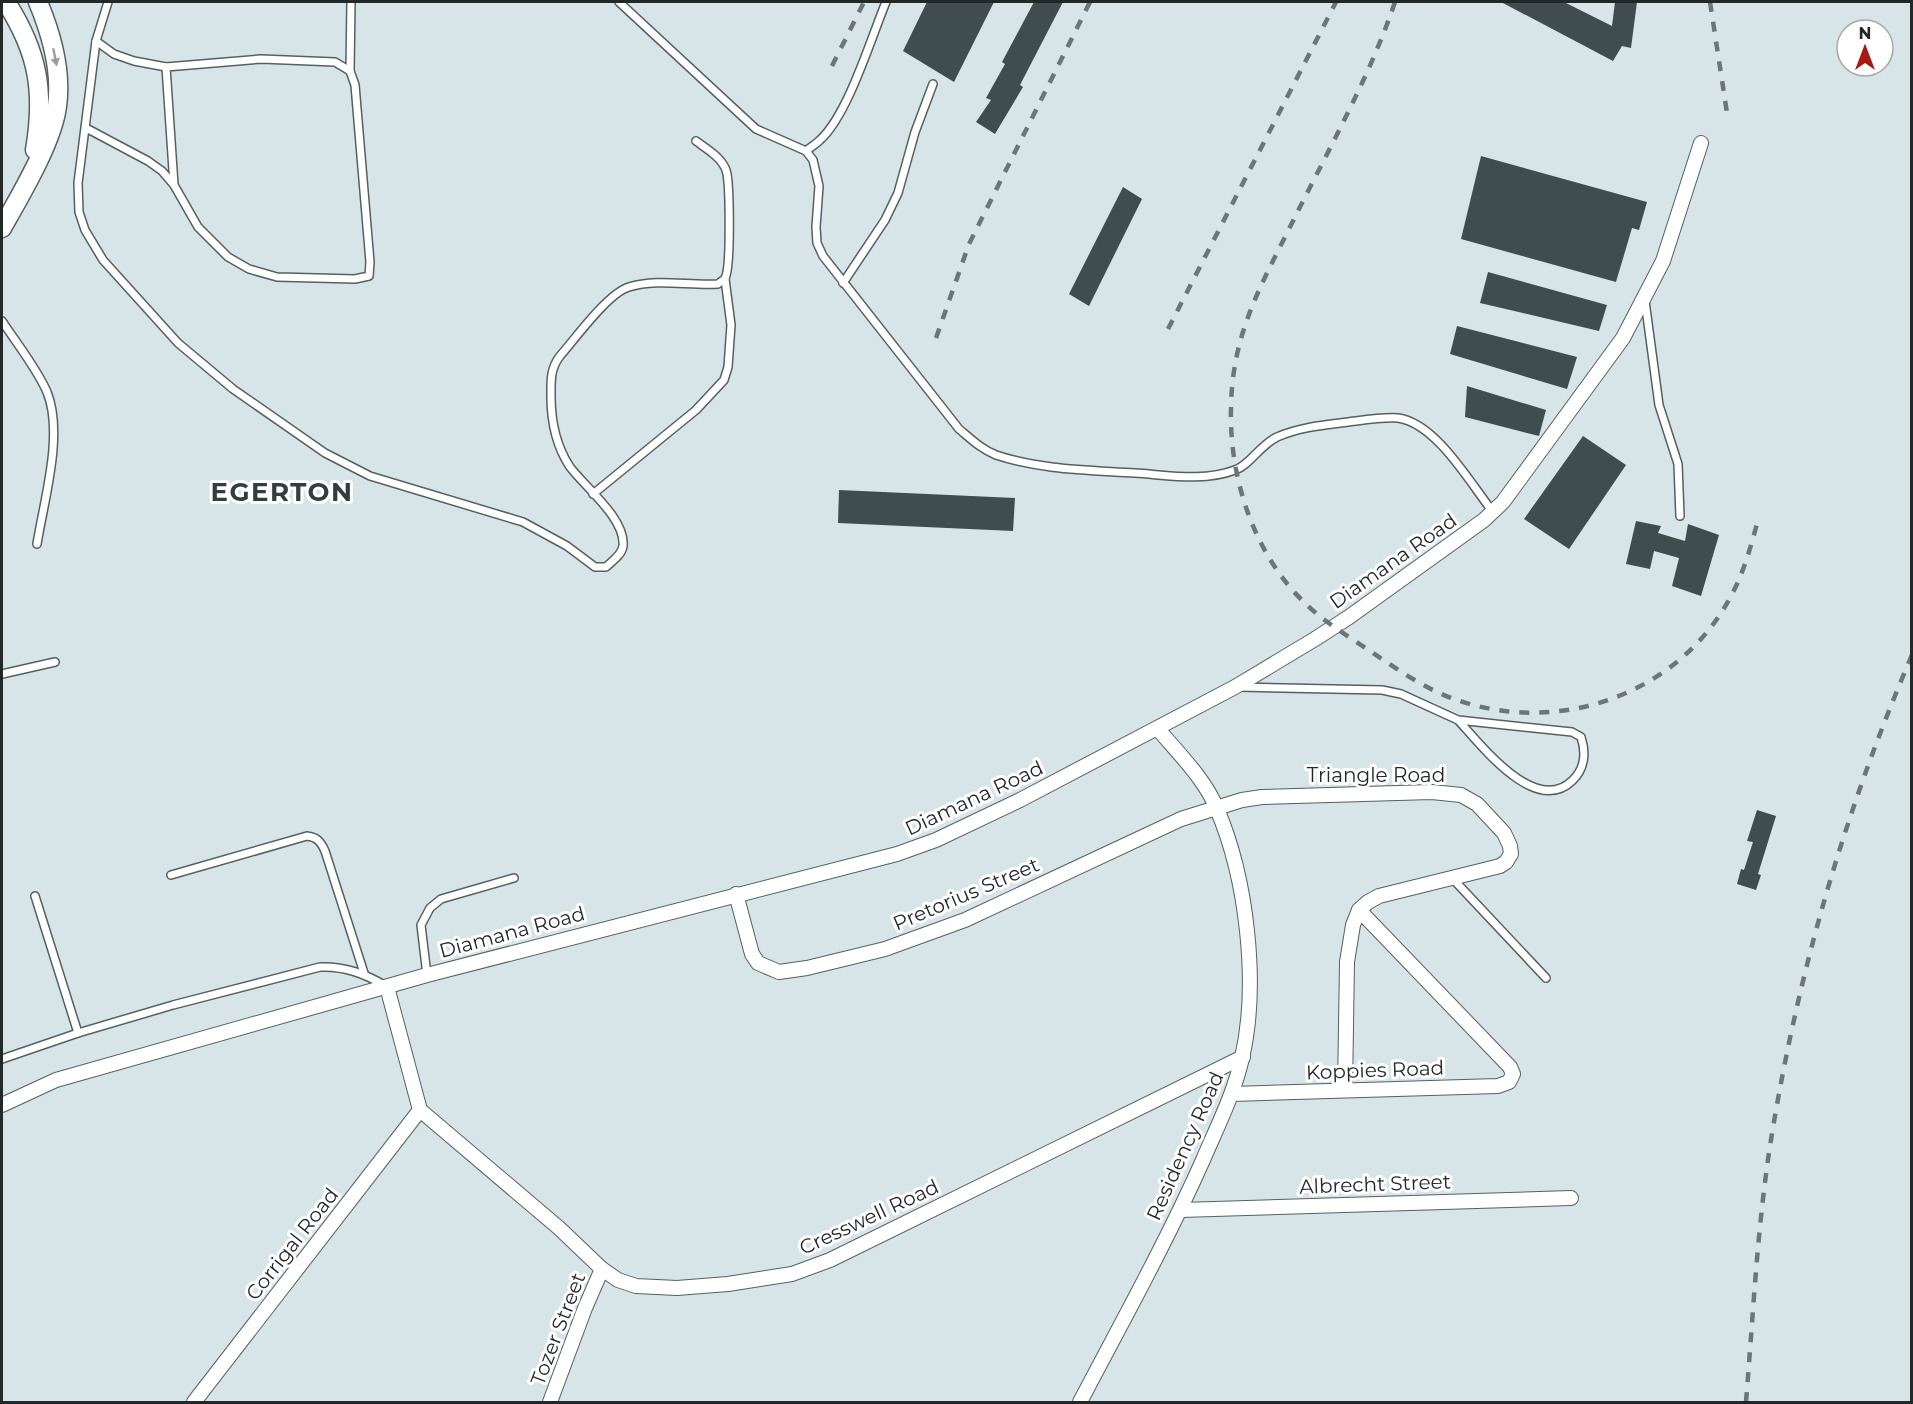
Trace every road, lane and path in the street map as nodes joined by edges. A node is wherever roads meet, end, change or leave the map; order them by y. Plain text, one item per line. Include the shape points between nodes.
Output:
1 (6, 2) edge
2 (38, 2) edge
3 (108, 2) edge
4 (351, 2) edge
5 (619, 2) edge
6 (886, 2) edge
7 (96, 41) junction
8 (166, 67) junction
9 (350, 72) junction
10 (933, 84) dead end
11 (86, 128) junction
12 (696, 141) dead end
13 (1701, 143) dead end
14 (806, 151) junction
15 (32, 172) junction
16 (174, 185) junction
17 (2, 228) edge
18 (725, 279) junction
19 (843, 283) junction
20 (1644, 299) junction
21 (2, 321) edge
22 (593, 494) junction
23 (1493, 512) junction
24 (1680, 516) dead end
25 (37, 544) dead end
26 (55, 662) dead end
27 (2, 674) edge
28 (1235, 687) junction
29 (1458, 720) junction
30 (1158, 729) junction
31 (1217, 808) junction
32 (171, 875) dead end
33 (514, 878) dead end
34 (1452, 878) junction
35 (736, 894) junction
36 (35, 896) dead end
37 (1359, 910) junction
38 (364, 973) junction
39 (427, 975) junction
40 (1546, 978) dead end
41 (387, 987) junction
42 (78, 1033) junction
43 (1243, 1057) junction
44 (2, 1059) edge
45 (1345, 1090) junction
46 (1232, 1094) junction
47 (2, 1105) edge
48 (420, 1110) junction
49 (1571, 1198) dead end
50 (1180, 1210) junction
51 (602, 1269) junction
52 (194, 1402) edge
53 (550, 1402) edge
54 (1080, 1402) edge

1 - 15 street via 29,42 36,64 39,119
2 -> 15 street via 55,56 58,92 53,125
3 - 7 lane
4 - 9 lane
5 - 14 lane via 756,129
6 - 14 lane via 847,99 822,139
7 - 8 lane via 114,54
7 - 11 lane
8 - 9 lane via 261,59 335,62
8 - 16 lane
9 - 16 lane via 355,86 369,276 277,277 249,269 228,257 198,227
10 - 19 lane via 898,193
11 - 16 lane via 148,161
11 - 22 lane via 78,183 79,212 85,230 103,260 178,343 233,389 325,453 370,476 523,522 595,567 606,567 623,547 621,530
12 - 18 lane via 718,158 726,170 729,198
13 - 20 street, Diamana Road via 1663,261
14 - 19 lane via 813,160 819,186 817,243
15 - 17 street
18 - 22 lane via 730,334 724,380 696,410
18 - 22 lane via 718,284 626,287 608,301 554,364 551,411 557,439 570,466
19 - 23 lane via 959,429 977,446 994,454 1062,469 1206,477 1237,470 1267,442 1295,430 1398,418 1417,424 1436,437
20 - 23 street, Diamana Road via 1623,339
20 - 24 lane via 1659,405 1678,464
21 - 25 lane via 47,393 52,412 55,440
23 - 28 street, Diamana Road via 1349,617
26 - 27 lane
28 - 29 lane via 1382,690 1401,693
28 - 30 street, Diamana Road
29 - 29 lane via 1572,732 1581,737 1585,749 1579,774 1565,789 1547,791 1530,786 1505,770
30 - 31 street, Residency Road
30 - 35 street, Diamana Road via 936,840 897,854
31 - 34 street, Triangle Road via 1242,800 1289,795 1461,795 1478,804 1504,833 1511,854 1500,866
31 - 35 street, Pretorius Street via 1139,837 965,920 885,949 807,968 779,972 758,963
31 - 43 street, Residency Road via 1245,912 1251,987
32 - 38 lane via 313,837 325,850
33 - 39 lane via 441,899 430,908 421,925
34 - 37 street, Triangle Road via 1379,896
34 - 40 lane
35 - 39 street, Diamana Road
36 - 42 lane
37 - 45 street via 1347,962
37 - 45 street, Koppies Road via 1513,1074 1509,1082 1498,1086
38 - 41 lane
38 - 42 lane via 320,967
39 - 41 street, Diamana Road
41 - 47 street, Diamana Road via 56,1080
41 - 48 street
42 - 44 lane
43 - 46 street, Residency Road
43 - 51 street, Cresswell Road via 830,1260 792,1274 676,1288 636,1286
45 - 46 street, Koppies Road
46 - 50 street, Residency Road
48 - 51 street, Cresswell Road
48 - 52 street, Corrigal Road
49 - 50 street, Albrecht Street
50 - 54 street, Residency Road
51 - 53 street, Tozer Street

